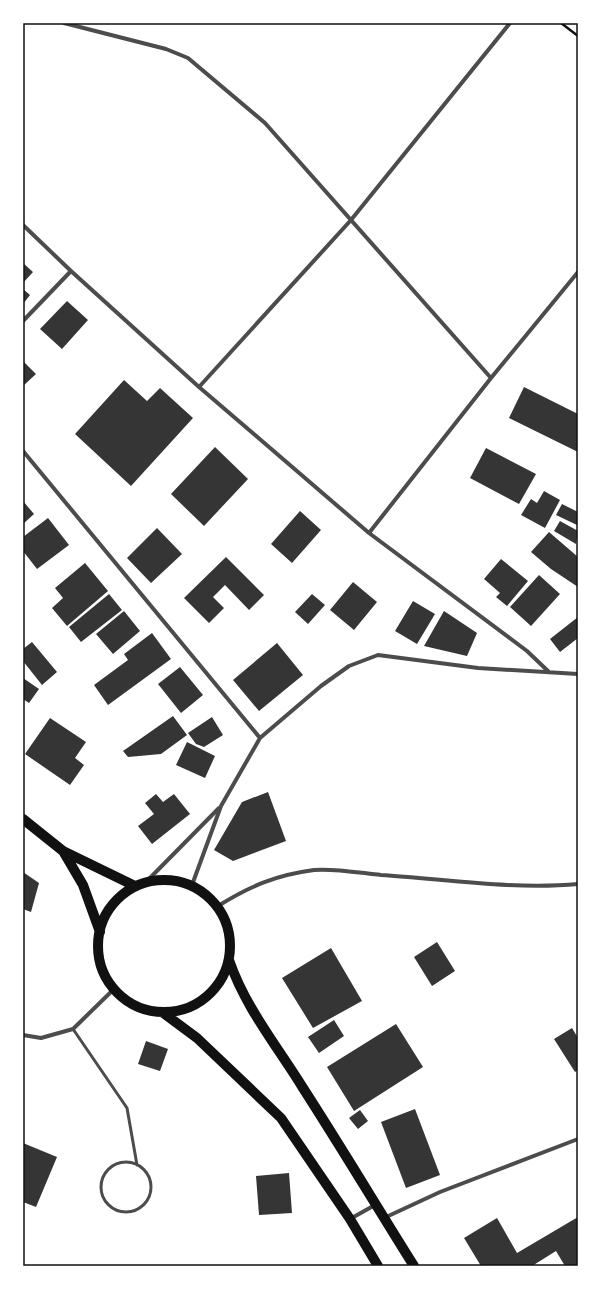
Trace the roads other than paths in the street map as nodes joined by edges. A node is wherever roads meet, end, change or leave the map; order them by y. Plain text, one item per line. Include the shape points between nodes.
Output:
1 (64, 23) edge
2 (510, 23) edge
3 (351, 220) junction
4 (23, 225) edge
5 (71, 271) junction
6 (578, 272) edge
7 (23, 321) edge
8 (491, 378) junction
9 (199, 387) junction
10 (23, 451) edge
11 (369, 533) junction
12 (549, 672) junction
13 (578, 674) edge
14 (260, 738) junction
15 (221, 806) junction
16 (23, 819) edge
17 (63, 851) junction
18 (146, 882) junction
19 (578, 884) edge
20 (192, 885) junction
21 (135, 886) junction
22 (218, 906) junction
23 (100, 932) junction
24 (229, 960) junction
25 (114, 989) junction
26 (162, 1012) junction
27 (73, 1029) junction
28 (23, 1034) edge
29 (578, 1139) edge
30 (137, 1165) junction
31 (376, 1205) junction
32 (384, 1218) junction
33 (350, 1219) junction
34 (378, 1266) edge
35 (414, 1266) edge

1 - 3 street via 166,49 188,58 265,123
2 - 3 street
3 - 8 street
3 - 9 street
4 - 5 street
5 - 7 street
5 - 9 street
6 - 8 street
8 - 11 street
9 - 11 street
10 - 14 street
11 - 12 street via 527,651
12 - 13 street
12 - 14 street via 478,668 378,655 350,666 321,686
14 - 15 street
15 - 18 street
15 - 20 street
16 - 17 main road
17 - 21 main road
17 - 23 main road via 83,885
18 - 20 main road via 162,879
18 - 21 main road
19 - 22 street via 558,886 498,883 315,870 279,876 248,887
20 - 22 main road
21 - 23 main road via 118,898 107,914
22 - 24 main road via 227,922
23 - 25 main road via 100,962
24 - 26 main road via 223,977 202,1000 180,1010
24 - 31 main road via 236,980 260,1022
25 - 26 main road via 135,1006
25 - 27 street
26 - 33 main road via 197,1038 281,1118
27 - 28 street via 41,1038
27 - 30 lane via 127,1108
29 - 32 street via 440,1192
30 - 30 lane via 121,1163 107,1170 103,1177 101,1194 110,1207 126,1212 140,1208 145,1203 150,1182
31 - 32 main road
31 - 33 street
32 - 35 main road
33 - 34 main road

